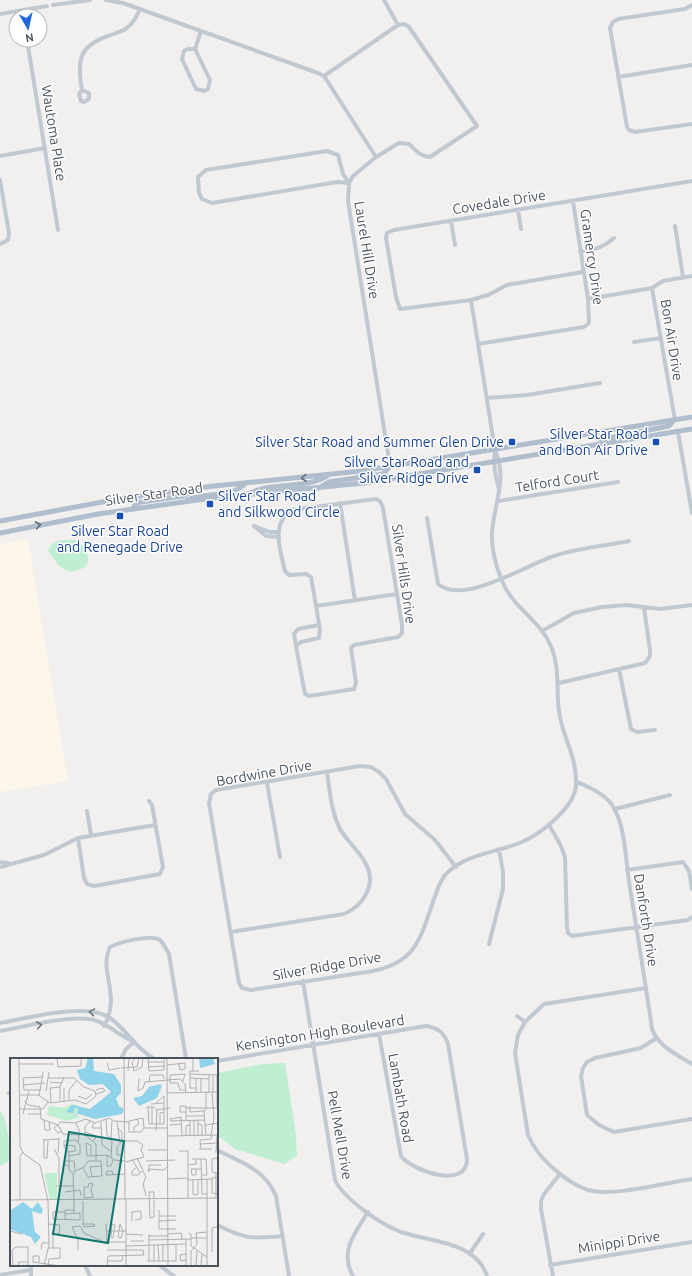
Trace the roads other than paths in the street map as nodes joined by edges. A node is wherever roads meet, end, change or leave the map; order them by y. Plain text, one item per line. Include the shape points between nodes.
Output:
1 (90, 0) edge
2 (106, 0) edge
3 (384, 0) edge
4 (53, 5) dead end
5 (692, 5) edge
6 (47, 6) dead end
7 (34, 8) edge
8 (140, 9) junction
9 (398, 25) junction
10 (201, 31) junction
11 (28, 48) edge
12 (195, 49) junction
13 (692, 65) edge
14 (324, 76) junction
15 (618, 77) junction
16 (82, 90) dead end
17 (692, 124) edge
18 (45, 148) junction
19 (0, 156) edge
20 (376, 157) junction
21 (0, 180) edge
22 (692, 181) edge
23 (349, 183) junction
24 (573, 201) junction
25 (518, 210) junction
26 (451, 221) junction
27 (675, 226) dead end
28 (522, 229) dead end
29 (58, 230) dead end
30 (614, 238) dead end
31 (0, 244) edge
32 (455, 245) dead end
33 (580, 252) junction
34 (583, 272) junction
35 (692, 276) edge
36 (683, 277) junction
37 (652, 288) junction
38 (588, 299) junction
39 (472, 300) junction
40 (661, 338) junction
41 (634, 342) dead end
42 (478, 344) junction
43 (600, 383) dead end
44 (487, 398) junction
45 (692, 417) edge
46 (674, 420) junction
47 (692, 429) edge
48 (678, 432) junction
49 (597, 444) junction
50 (495, 450) junction
51 (500, 460) junction
52 (493, 461) junction
53 (390, 466) junction
54 (330, 475) junction
55 (618, 482) dead end
56 (245, 483) junction
57 (197, 488) junction
58 (318, 489) junction
59 (500, 492) junction
60 (246, 495) junction
61 (498, 501) junction
62 (182, 502) junction
63 (340, 503) junction
64 (132, 509) junction
65 (692, 513) edge
66 (427, 518) dead end
67 (0, 521) edge
68 (278, 532) junction
69 (0, 533) edge
70 (279, 537) junction
71 (629, 541) dead end
72 (501, 580) junction
73 (397, 594) junction
74 (356, 600) junction
75 (692, 605) edge
76 (316, 606) junction
77 (644, 608) junction
78 (319, 625) junction
79 (542, 631) junction
80 (296, 646) junction
81 (619, 669) junction
82 (559, 683) junction
83 (654, 730) dead end
84 (327, 773) junction
85 (267, 782) junction
86 (577, 782) junction
87 (670, 795) dead end
88 (149, 802) dead end
89 (615, 809) junction
90 (87, 811) dead end
91 (155, 825) junction
92 (549, 825) junction
93 (91, 835) junction
94 (78, 838) junction
95 (499, 849) junction
96 (280, 857) dead end
97 (0, 862) edge
98 (8, 863) junction
99 (456, 866) junction
100 (0, 867) edge
101 (628, 870) junction
102 (692, 890) edge
103 (692, 917) edge
104 (636, 927) junction
105 (231, 932) junction
106 (489, 944) dead end
107 (303, 981) junction
108 (646, 988) junction
109 (251, 990) joint
110 (517, 1016) dead end
111 (109, 1017) junction
112 (525, 1022) junction
113 (0, 1023) edge
114 (104, 1026) junction
115 (0, 1031) edge
116 (379, 1034) junction
117 (655, 1039) junction
118 (134, 1042) junction
119 (314, 1045) junction
120 (122, 1058) edge
121 (154, 1058) edge
122 (186, 1058) edge
123 (218, 1061) edge
124 (692, 1064) edge
125 (692, 1119) edge
126 (218, 1151) edge
127 (467, 1159) joint
128 (560, 1174) junction
129 (692, 1179) edge
130 (368, 1212) junction
131 (218, 1225) edge
132 (483, 1234) dead end
133 (282, 1236) junction
134 (692, 1242) edge
135 (470, 1253) junction
136 (550, 1265) junction
137 (31, 1266) edge
138 (85, 1266) edge
139 (160, 1266) edge
140 (30, 1270) junction
141 (167, 1274) edge
142 (0, 1275) edge
143 (31, 1276) edge
144 (90, 1276) edge
145 (174, 1276) edge
146 (289, 1276) edge
147 (353, 1276) edge
148 (487, 1276) edge
149 (553, 1276) edge

1 - 4 street
2 - 8 street
3 - 9 street
5 - 15 street via 684,9 618,19 613,22 610,28
6 - 7 street
8 - 10 street
8 - 16 street via 130,26 102,38 84,51 79,71
9 - 14 street
9 - 20 street, Laurel Hill Drive via 404,24 409,27 477,126 430,156 417,153 404,142
10 - 12 street
10 - 14 street
11 - 18 street, Wautoma Place
12 - 12 street via 184,51 182,59 196,89 204,91 208,89 210,80
13 - 15 street
14 - 20 street
15 - 17 street via 627,126 630,130 635,132
18 - 19 street
18 - 29 street, Wautoma Place
20 - 23 street, Laurel Hill Drive via 353,176
21 - 31 street via 9,233 8,240
22 - 24 street, Covedale Drive
23 - 23 street via 343,174 338,155 327,151 206,170 202,172 198,182 202,199 212,203 337,182
23 - 53 street, Laurel Hill Drive via 348,201
24 - 25 street, Covedale Drive
24 - 33 street, Gramercy Drive
25 - 26 street, Covedale Drive
25 - 28 street
26 - 32 street
26 - 39 street, Covedale Drive via 387,233 396,297 400,309
27 - 36 street
30 - 33 street via 599,248
33 - 34 street, Gramercy Drive
34 - 38 street, Gramercy Drive
34 - 39 street via 507,285
35 - 36 street
36 - 37 street via 663,281
37 - 38 street
37 - 40 street, Bon Air Drive
38 - 42 street, Gramercy Drive via 589,323 584,327
39 - 42 street
40 - 41 street
40 - 46 street, Bon Air Drive
42 - 44 street
43 - 44 street
44 - 50 street
45 - 46 main road, Silver Star Road
46 - 49 main road via 669,426 609,438
46 - 50 main road, Silver Star Road
47 - 48 main road, Silver Star Road
48 - 49 main road, Silver Star Road
48 - 65 street
49 - 51 main road, Silver Star Road
50 - 51 street, Silver Ridge Drive
50 - 52 street, Silver Ridge Drive
50 - 53 main road, Silver Star Road
51 - 52 main road, Silver Star Road
51 - 59 street, Silver Ridge Drive
52 - 58 main road, Silver Star Road
52 - 59 street, Silver Ridge Drive
53 - 54 main road, Silver Star Road
53 - 58 main road via 383,474 329,482
54 -> 56 main road, Silver Star Road
54 - 60 main road via 316,482 259,489
55 - 61 street, Telford Court
56 - 57 main road, Silver Star Road
56 - 62 main road via 234,492 196,495
57 - 64 main road via 183,496 136,503
57 - 67 main road, Silver Star Road via 104,501
58 - 60 main road, Silver Star Road
59 - 61 street, Silver Ridge Drive
60 - 62 main road, Silver Star Road
61 - 72 street, Silver Ridge Drive via 492,534 493,552
62 - 64 main road, Silver Star Road
63 - 68 street, Silver Hills Drive via 291,510 279,523
63 - 73 street, Silver Hills Drive via 376,499 380,501
63 - 74 street
69 -> 64 main road, Silver Star Road
66 - 72 street via 438,584 444,590 472,588
68 - 70 street
68 - 70 street via 254,526 266,536
70 - 76 street via 287,574 306,574 311,577
71 - 72 street via 554,556
72 - 79 street, Silver Ridge Drive via 515,604
73 - 74 street
73 - 80 street, Silver Hills Drive via 402,634 394,638 354,645 351,648 356,684 352,690 309,696 306,694
74 - 76 street
75 - 77 street via 668,609
76 - 78 street
77 - 79 street via 627,605 574,613
77 - 81 street via 650,656 645,663
78 - 80 street via 319,638 301,642
78 - 80 street via 298,629 294,634
79 - 82 street, Silver Ridge Drive via 551,646
81 - 82 street
81 - 83 street via 631,729 637,732
82 - 86 street, Silver Ridge Drive via 560,718 576,768
84 - 85 street, Bordwine Drive
84 - 99 street, Bordwine Drive via 360,766 372,767 379,772 405,814 436,840
84 - 105 street via 333,811 339,826 367,868 368,892 354,910 344,914
85 - 96 street
85 - 105 street, Bordwine Drive via 216,790 211,794 209,803
86 - 89 street, Danforth Drive via 596,790
86 - 92 street, Silver Ridge Drive via 569,804
87 - 89 street
88 - 91 street via 152,805
89 - 101 street, Danforth Drive
90 - 93 street
91 - 93 street
91 - 94 street via 163,868 160,874 153,877 94,886 87,884
92 - 95 street, Silver Ridge Drive via 517,844
92 - 104 street via 565,857 568,933 578,937
93 - 94 street
94 - 98 street via 44,855
95 - 99 street, Silver Ridge Drive via 475,856
95 - 106 street via 503,889
97 - 98 street
98 - 100 street
99 - 107 street, Silver Ridge Drive via 439,885 416,945 400,962 380,969
101 - 102 street via 683,862 689,871
101 - 104 street, Danforth Drive
103 - 104 street via 688,920
104 - 108 street, Danforth Drive
105 - 109 street, Bordwine Drive via 239,983 242,988
107 - 109 street, Silver Ridge Drive
107 - 119 street, Pell Mell Drive
108 - 112 street via 544,1004
108 - 117 street, Danforth Drive
110 - 112 street
111 -> 113 street via 98,1012 76,1011
111 - 114 street
111 - 118 street via 124,1029
111 - 122 street via 112,1002 106,961 110,947 118,943 152,937 160,940 169,954
112 - 128 street via 518,1036 515,1053 528,1134 537,1153
115 -> 114 street via 88,1018
114 - 118 street
116 - 119 street, Kensington High Boulevard
116 - 127 street, Kensington High Boulevard via 426,1026 441,1030 445,1036
116 - 127 street, Lambath Road via 401,1156 405,1162 434,1174 449,1175 463,1171
117 - 124 street
117 - 125 street via 641,1048 587,1062 581,1076 588,1115 599,1125 614,1132
118 - 120 street
118 - 121 street
119 - 123 street, Kensington High Boulevard
119 - 130 street, Pell Mell Drive via 335,1180 346,1197
126 - 133 street via 265,1176 276,1196
128 - 129 street via 588,1190 601,1192
128 - 136 street via 541,1201
130 - 135 street, Pell Mell Drive via 400,1231
130 - 147 street via 347,1249 348,1266
131 - 133 street via 255,1239
132 - 135 street
133 - 146 street
134 - 136 street, Minippi Drive
135 - 148 street, Pell Mell Drive
136 - 149 street
137 - 140 street
138 - 144 street
139 - 141 street
140 - 142 street
140 - 143 street
141 - 145 street

